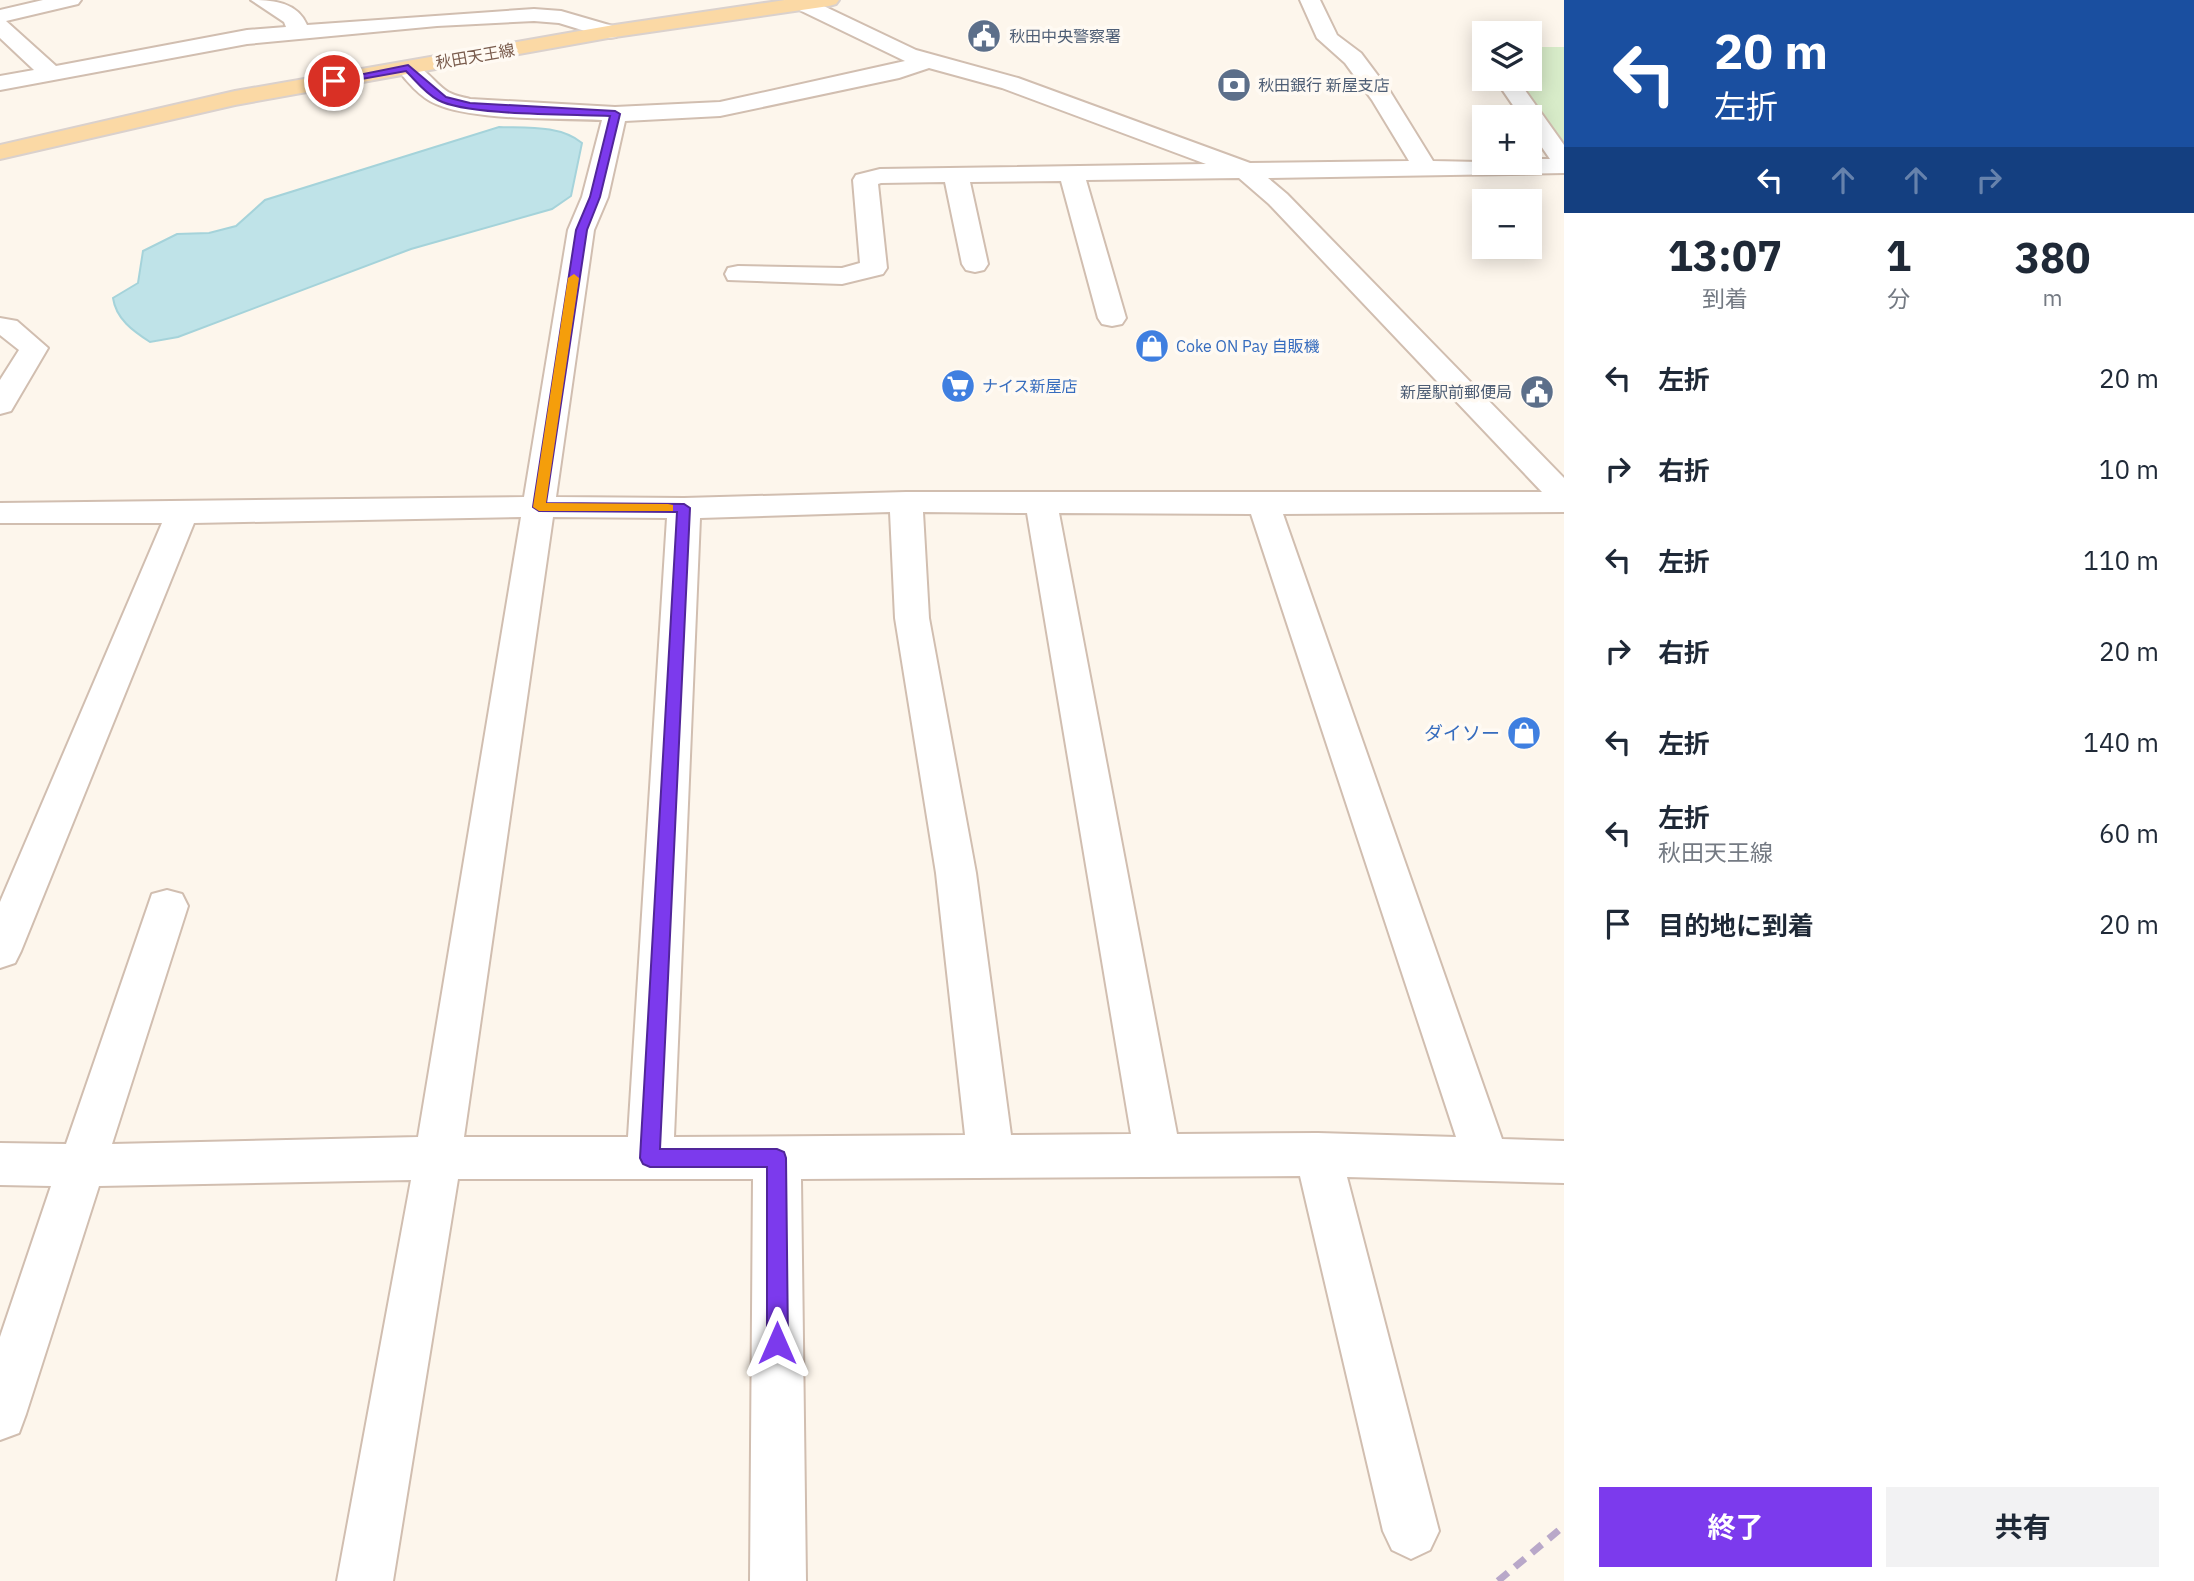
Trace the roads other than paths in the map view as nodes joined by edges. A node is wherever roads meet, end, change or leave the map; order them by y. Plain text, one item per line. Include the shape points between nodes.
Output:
1 (71, 0) edge
2 (261, 0) edge
3 (829, 0) edge
4 (1310, 0) edge
5 (799, 2) edge
6 (0, 16) edge
7 (0, 26) edge
8 (299, 32) junction
9 (608, 32) junction
10 (926, 61) junction
11 (408, 68) junction
12 (49, 72) junction
13 (0, 83) edge
14 (1514, 91) edge
15 (615, 114) junction
16 (0, 152) edge
17 (1564, 164) edge
18 (1425, 168) junction
19 (1243, 169) junction
20 (1072, 174) junction
21 (956, 177) junction
22 (975, 264) dead end
23 (738, 274) dead end
24 (1112, 318) dead end
25 (0, 326) edge
26 (0, 405) edge
27 (1564, 497) edge
28 (906, 502) junction
29 (1564, 502) edge
30 (1041, 503) junction
31 (1265, 504) junction
32 (539, 507) junction
33 (684, 508) junction
34 (0, 513) edge
35 (182, 513) junction
36 (167, 906) dead end
37 (0, 951) edge
38 (990, 1153) junction
39 (1318, 1154) junction
40 (1158, 1156) junction
41 (438, 1158) junction
42 (650, 1158) junction
43 (777, 1158) junction
44 (1486, 1159) junction
45 (1564, 1162) edge
46 (0, 1164) edge
47 (84, 1167) junction
48 (0, 1414) edge
49 (1411, 1531) dead end
50 (365, 1581) edge
51 (778, 1581) edge

1 - 6 street
2 - 8 street via 293,18
3 - 5 main road, 秋田天王線
4 - 18 street via 1328,38 1353,58 1383,98
5 - 9 main road, 秋田天王線
5 - 10 street
7 - 12 street
8 - 9 street via 534,15 561,17
8 - 12 street
9 - 11 main road, 秋田天王線
10 - 15 street via 899,71 720,109
10 - 19 street via 1010,83
11 - 15 street via 443,99 470,106
11 - 16 main road, 秋田天王線 via 235,98
12 - 13 street
14 - 17 street
15 - 32 street via 595,197 581,230
17 - 18 street
18 - 19 street
19 - 20 street
19 - 27 street
20 - 21 street
20 - 24 street
21 - 22 street
21 - 23 street via 880,176 866,180 874,268 842,276
25 - 26 street via 34,348
28 - 30 street
28 - 33 street
28 - 38 street via 912,618 956,873
29 - 31 street
30 - 31 street
30 - 40 street
31 - 44 street
32 - 33 street
32 - 35 street
32 - 41 street
33 - 42 street
34 - 35 street
35 - 37 street
36 - 47 street
38 - 40 street
38 - 43 street
39 - 40 street
39 - 44 street
39 - 49 street
41 - 42 street
41 - 47 street
41 - 50 street
42 - 43 street
43 - 51 street
44 - 45 street
46 - 47 street
47 - 48 street

